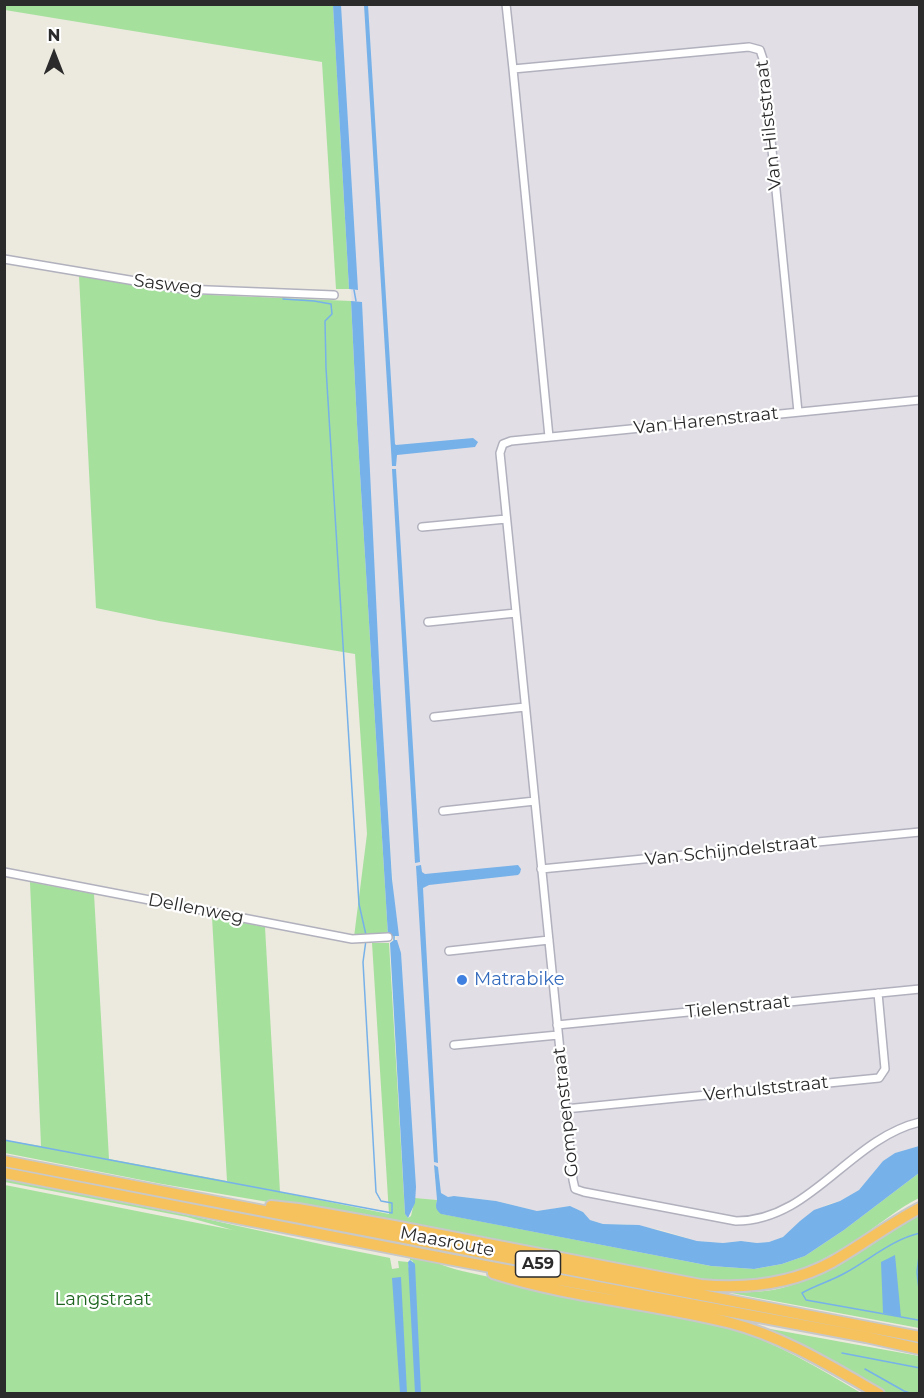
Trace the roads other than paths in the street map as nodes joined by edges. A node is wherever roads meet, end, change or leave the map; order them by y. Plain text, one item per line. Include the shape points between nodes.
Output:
1 (506, 4) edge
2 (513, 69) junction
3 (4, 259) edge
4 (334, 295) dead end
5 (920, 400) edge
6 (798, 412) junction
7 (549, 436) junction
8 (500, 453) joint
9 (506, 519) junction
10 (422, 527) dead end
11 (516, 613) junction
12 (428, 622) dead end
13 (525, 707) junction
14 (434, 717) dead end
15 (535, 801) junction
16 (443, 811) dead end
17 (920, 832) edge
18 (542, 869) junction
19 (4, 872) edge
20 (388, 937) dead end
21 (549, 940) junction
22 (449, 951) dead end
23 (920, 988) edge
24 (878, 993) junction
25 (557, 1025) junction
26 (558, 1035) junction
27 (454, 1045) dead end
28 (566, 1109) junction
29 (920, 1122) edge
30 (4, 1161) edge
31 (4, 1173) edge
32 (208, 1200) junction
33 (920, 1202) edge
34 (920, 1208) edge
35 (877, 1233) junction
36 (453, 1260) junction
37 (920, 1337) edge
38 (920, 1349) edge
39 (840, 1372) junction
40 (871, 1394) edge
41 (879, 1394) edge

1 - 2 street
2 - 6 street, Van Hilststraat via 749,47 760,50
2 - 7 street
3 - 4 street, Sasweg via 183,289
5 - 6 street, Van Harenstraat
6 - 7 street, Van Harenstraat
7 - 8 street, Van Harenstraat via 503,444
8 - 9 street, Gompenstraat
9 - 10 street
9 - 11 street, Gompenstraat
11 - 12 street
11 - 13 street, Gompenstraat
13 - 14 street
13 - 15 street, Gompenstraat
15 - 16 street
15 - 18 street, Gompenstraat
17 - 18 street, Van Schijndelstraat
18 - 21 street, Gompenstraat
19 - 20 street, Dellenweg via 334,936
21 - 22 street
21 - 25 street, Gompenstraat
23 - 24 street, Tielenstraat
24 - 25 street, Tielenstraat
24 - 28 street, Verhulststraat via 885,1069 879,1078
25 - 26 street, Gompenstraat
26 - 27 street, Gompenstraat
26 - 28 street, Gompenstraat
28 - 29 street, Gompenstraat via 575,1189 736,1221 781,1212 892,1132
30 - 32 highway, Maasroute / A59
31 - 36 highway, Maasroute / A59
32 - 35 highway, A59 via 298,1209 713,1286 762,1285 794,1278 831,1262
32 - 37 highway, Maasroute / A59
33 - 35 highway, A59
34 - 35 highway, A59
36 - 38 highway, Maasroute / A59
36 - 39 highway, A59 via 517,1280 731,1323 793,1346
39 - 40 highway, A59
39 - 41 highway, A59

